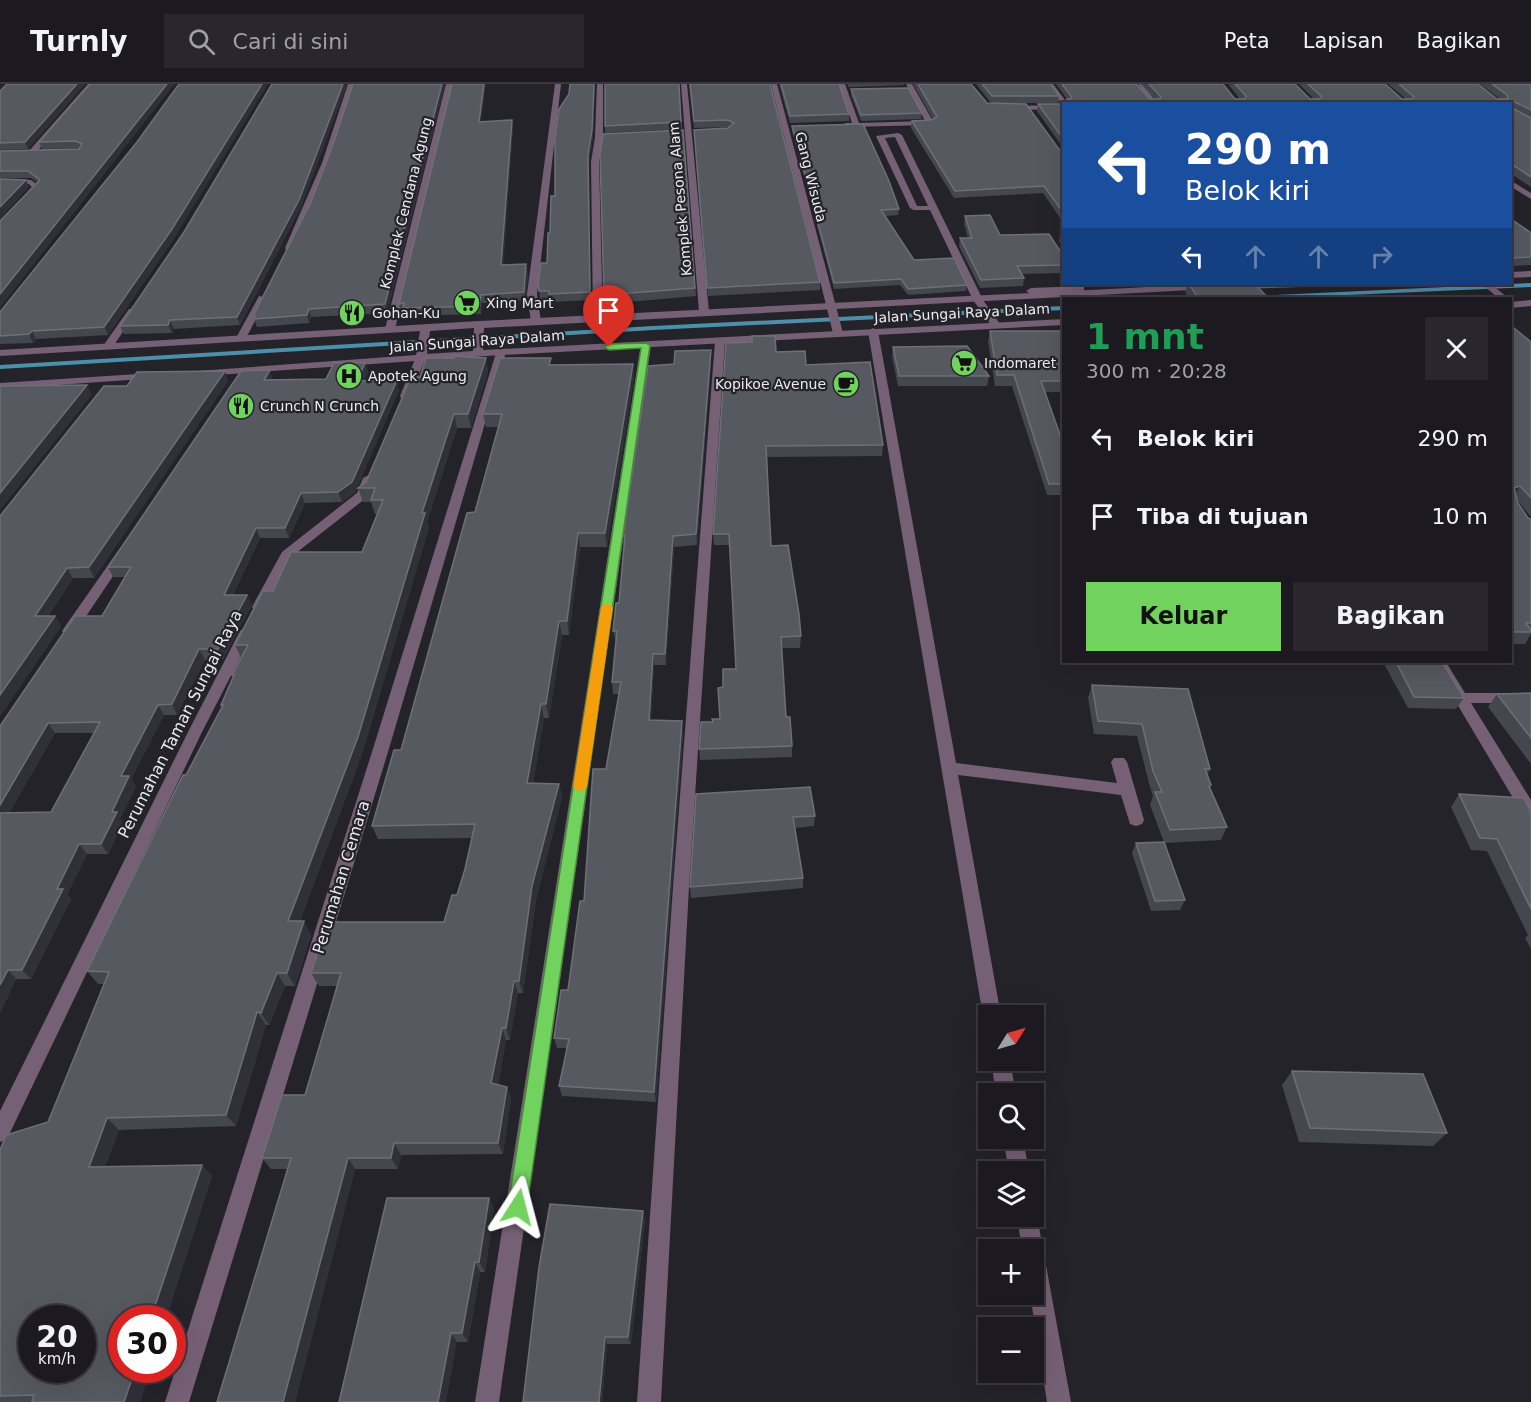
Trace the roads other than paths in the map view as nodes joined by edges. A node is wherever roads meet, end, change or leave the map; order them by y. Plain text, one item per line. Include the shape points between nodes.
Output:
1 (93, 84) edge
2 (351, 84) edge
3 (449, 84) edge
4 (558, 84) edge
5 (600, 84) edge
6 (684, 84) edge
7 (774, 84) edge
8 (1050, 84) edge
9 (1134, 84) edge
10 (1141, 84) edge
11 (843, 87) edge
12 (910, 87) edge
13 (900, 90) edge
14 (855, 91) edge
15 (1062, 102) edge
16 (1153, 102) edge
17 (1153, 102) edge
18 (1062, 105) edge
19 (1003, 108) edge
20 (1029, 108) junction
21 (1035, 116) edge
22 (856, 124) junction
23 (844, 125) edge
24 (785, 127) junction
25 (797, 127) edge
26 (697, 132) edge
27 (677, 133) edge
28 (687, 133) junction
29 (608, 136) edge
30 (599, 137) junction
31 (31, 153) junction
32 (41, 153) edge
33 (0, 154) edge
34 (0, 182) edge
35 (1512, 183) edge
36 (1531, 197) edge
37 (933, 208) junction
38 (0, 227) edge
39 (286, 254) edge
40 (1531, 274) edge
41 (1512, 275) edge
42 (1062, 283) edge
43 (1260, 285) edge
44 (1487, 285) edge
45 (269, 286) edge
46 (1146, 286) edge
47 (1216, 286) edge
48 (1227, 286) edge
49 (1080, 288) edge
50 (1502, 297) edge
51 (978, 299) junction
52 (138, 302) edge
53 (1531, 303) edge
54 (1512, 304) edge
55 (833, 307) junction
56 (704, 312) junction
57 (598, 320) junction
58 (993, 320) junction
59 (536, 322) junction
60 (1062, 322) edge
61 (390, 328) junction
62 (479, 328) junction
63 (873, 331) junction
64 (425, 332) junction
65 (838, 332) junction
66 (241, 338) junction
67 (720, 341) junction
68 (646, 345) junction
69 (108, 346) junction
70 (478, 351) junction
71 (0, 352) edge
72 (501, 352) junction
73 (422, 355) junction
74 (191, 373) edge
75 (169, 375) edge
76 (0, 386) edge
77 (399, 410) edge
78 (376, 463) edge
79 (129, 543) edge
80 (64, 638) edge
81 (1440, 663) edge
82 (1461, 698) junction
83 (1531, 698) edge
84 (1119, 762) dead end
85 (949, 768) junction
86 (1127, 790) junction
87 (1531, 814) edge
88 (1136, 820) dead end
89 (990, 1005) edge
90 (0, 1132) edge
91 (1043, 1305) edge
92 (177, 1402) edge
93 (487, 1402) edge
94 (649, 1402) edge
95 (1059, 1402) edge

1 - 31 street
2 - 39 street via 326,163
3 - 61 street, Komplek Cendana Agung
4 - 59 street via 532,294
5 - 30 street
6 - 28 street, Komplek Pesona Alam
7 - 24 street
8 - 15 street
9 - 16 street
10 - 17 street
11 - 14 street
11 - 22 street
12 - 13 street
12 - 22 street via 930,123
18 - 20 street
19 - 20 street
20 - 21 street
22 - 23 street
24 - 25 street, Gang Wisuda
24 - 55 street, Gang Wisuda
26 - 28 street
27 - 28 street
28 - 56 street, Komplek Pesona Alam
29 - 30 street
30 - 57 street
31 - 32 street
31 - 33 street
34 - 38 street via 31,182 37,187
35 - 36 street
37 - 37 street via 914,208 880,136 898,135
37 - 51 street
40 - 41 street
42 - 49 street via 1030,287
43 - 48 street
44 - 50 street
45 - 66 street
46 - 47 street
46 - 49 street
49 - 51 street
51 - 55 street
51 - 58 street
52 - 69 street
53 - 54 street
55 - 56 street
55 - 65 street, Gang Wisuda
56 - 57 street
57 - 59 street
58 - 60 street, Jalan Sungai Raya Dalam
58 - 63 street, Jalan Sungai Raya Dalam
59 - 62 street
61 - 64 street
61 - 66 street
62 - 64 street
62 - 70 street
63 - 65 street, Jalan Sungai Raya Dalam
63 - 85 street
64 - 73 street
65 - 67 street, Jalan Sungai Raya Dalam
66 - 69 street
67 - 68 street, Jalan Sungai Raya Dalam
67 - 94 street
68 - 72 street, Jalan Sungai Raya Dalam
68 - 93 street
69 - 71 street
70 - 72 street, Jalan Sungai Raya Dalam
70 - 73 street, Jalan Sungai Raya Dalam
72 - 92 street, Perumahan Cemara
73 - 74 street, Jalan Sungai Raya Dalam via 240,376
73 - 77 street
75 - 76 street via 109,383
78 - 90 street, Perumahan Taman Sungai Raya via 362,495 286,555
79 - 80 street
81 - 82 street
82 - 83 street
82 - 87 street
84 - 86 street
85 - 86 street
85 - 89 street
86 - 88 street
91 - 95 street

